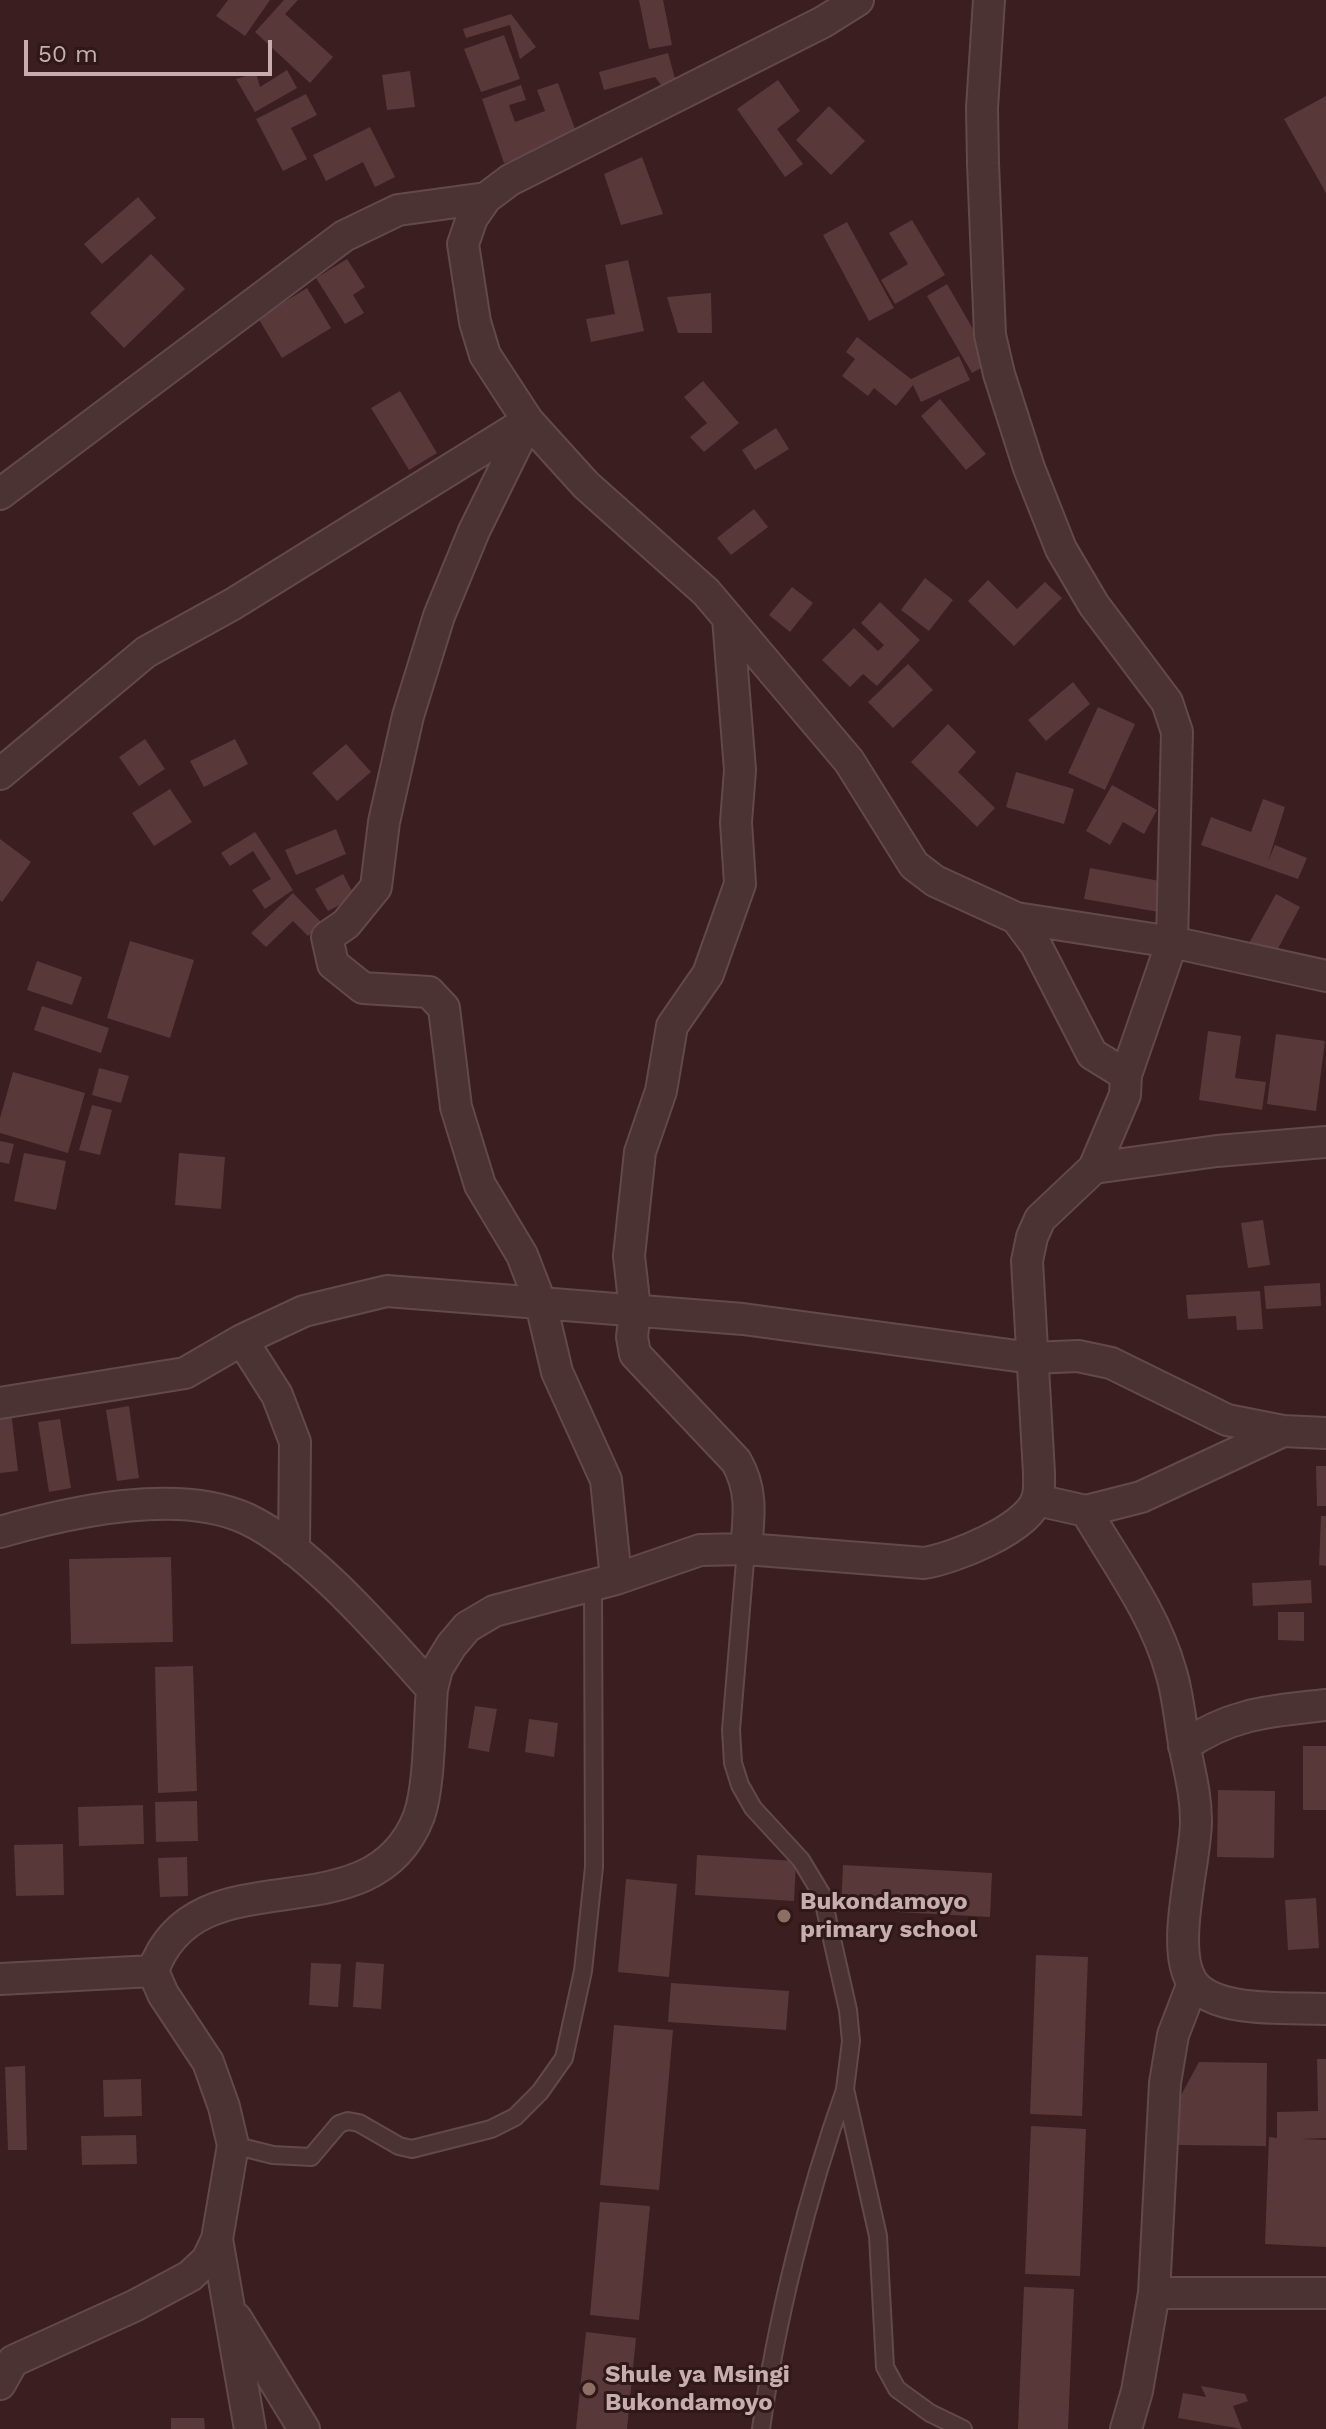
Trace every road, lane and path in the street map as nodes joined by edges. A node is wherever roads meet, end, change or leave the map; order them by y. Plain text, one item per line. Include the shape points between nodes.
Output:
1 (858, 0) edge
2 (989, 0) edge
3 (486, 198) junction
4 (528, 421) junction
5 (0, 494) edge
6 (728, 618) junction
7 (0, 774) edge
8 (1016, 918) junction
9 (1172, 942) junction
10 (1326, 976) edge
11 (1126, 1075) junction
12 (1326, 1142) edge
13 (1094, 1168) junction
14 (541, 1304) junction
15 (635, 1310) junction
16 (242, 1340) junction
17 (1032, 1358) junction
18 (0, 1403) edge
19 (1283, 1431) junction
20 (1326, 1433) edge
21 (1037, 1500) junction
22 (1086, 1511) junction
23 (0, 1532) edge
24 (746, 1549) junction
25 (294, 1550) junction
26 (604, 1583) junction
27 (432, 1689) junction
28 (1326, 1705) edge
29 (1184, 1746) junction
30 (153, 1971) junction
31 (0, 1979) edge
32 (1193, 1983) junction
33 (1326, 2009) edge
34 (845, 2089) junction
35 (233, 2145) junction
36 (217, 2239) junction
37 (1154, 2293) junction
38 (1326, 2293) edge
39 (229, 2306) junction
40 (4, 2369) edge
41 (250, 2429) edge
42 (304, 2429) edge
43 (761, 2429) edge
44 (963, 2429) edge
45 (1126, 2429) edge

1 - 3 street via 510,180
2 - 9 street via 982,108 990,335 1029,468 1061,549 1094,605 1167,702 1177,732
3 - 4 street via 463,244 475,322 485,355
3 - 5 street via 398,210 344,236
4 - 6 street via 586,485
4 - 7 street via 146,652
4 - 14 street via 439,616 401,747 376,887 346,924 327,937 333,964 363,988 429,992 444,1008 456,1107 480,1185 517,1245
6 - 8 street via 849,761 914,865 935,881
6 - 15 street via 740,770 740,884 708,974 667,1040 661,1091 640,1152 631,1227
8 - 9 street
8 - 11 street via 1036,945 1092,1054
9 - 10 street
9 - 11 street
11 - 13 street via 1125,1095
12 - 13 street
13 - 17 street via 1052,1206 1032,1237 1027,1261
14 - 15 street
14 - 16 street via 387,1291 304,1311
14 - 26 street via 557,1372 606,1480
15 - 17 street via 743,1319
15 - 24 street via 635,1354 745,1475 750,1499
16 - 18 street via 185,1373
16 - 25 street via 277,1395 295,1442
17 - 19 street via 1078,1356 1111,1363 1227,1420
17 - 21 street
19 - 20 street
19 - 22 street via 1141,1497
21 - 22 street
21 - 24 street via 1026,1515 944,1560 924,1563
22 - 29 street via 1156,1634 1171,1671
23 - 25 street via 54,1516 124,1506 199,1506 247,1519
24 - 26 street via 700,1550
24 - 34 lane via 733,1763 753,1808 801,1860 822,1895 848,2010 851,2041
25 - 27 street via 370,1620
26 - 27 street via 494,1611 467,1627 437,1669
26 - 35 lane via 594,1867 583,1971 564,2058 515,2117 460,2139 412,2149 348,2121 339,2124 311,2157
27 - 30 street via 420,1815 402,1847 371,1874 340,1887 246,1899 213,1909 172,1936
28 - 29 street via 1237,1718
29 - 32 street via 1196,1791 1185,1933 1185,1959
30 - 31 street
30 - 35 street via 208,2062
32 - 33 street via 1215,2000 1235,2005
32 - 37 street via 1173,2035 1165,2083
34 - 43 lane via 824,2147
34 - 44 lane via 878,2236 885,2367 897,2389
35 - 36 street
36 - 39 street
36 - 40 street via 207,2260 190,2276
37 - 38 street
37 - 45 street
39 - 41 street
39 - 42 street

